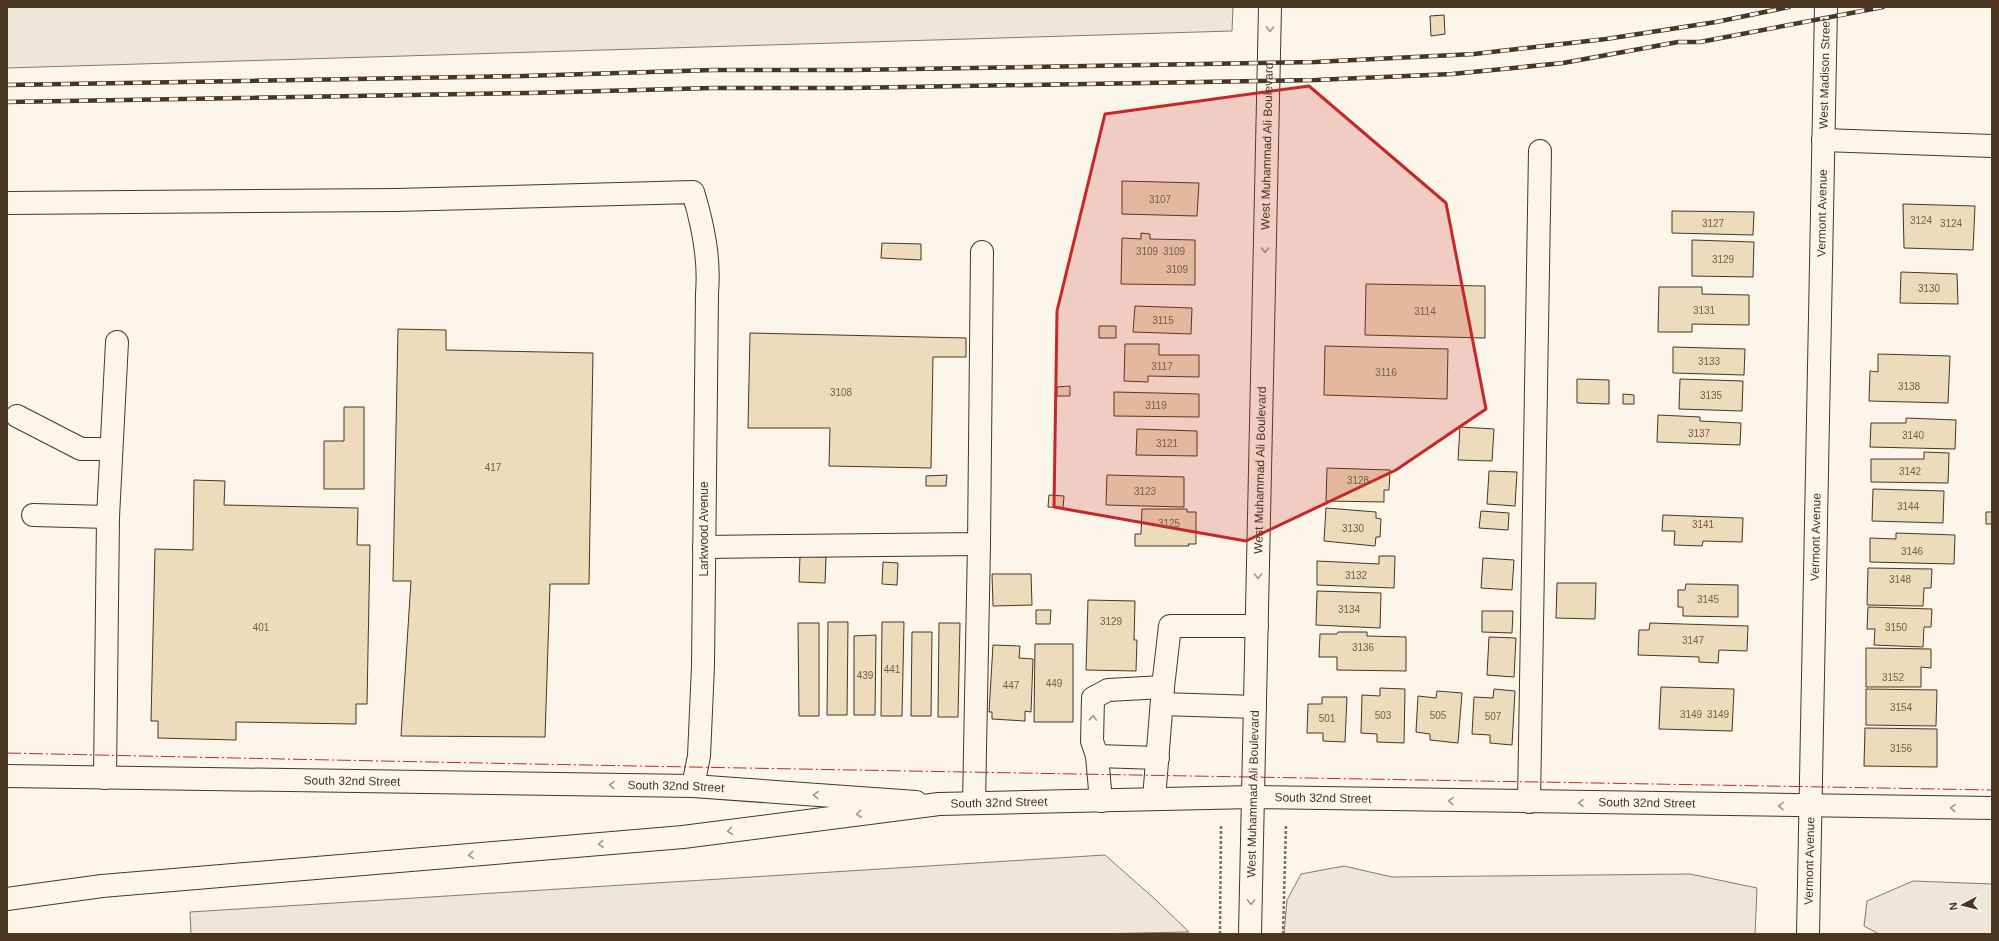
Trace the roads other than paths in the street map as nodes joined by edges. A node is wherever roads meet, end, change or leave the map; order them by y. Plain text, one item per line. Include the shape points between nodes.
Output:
1 (1270, 7) edge
2 (1826, 7) edge
3 (1823, 140) junction
4 (1992, 146) edge
5 (1540, 151) dead end
6 (7, 203) edge
7 (982, 252) dead end
8 (118, 342) dead end
9 (17, 416) dead end
10 (111, 449) junction
11 (33, 515) dead end
12 (108, 517) junction
13 (979, 544) junction
14 (704, 547) junction
15 (1256, 626) junction
16 (1163, 695) junction
17 (1255, 708) junction
18 (1097, 756) junction
19 (1158, 758) junction
20 (7, 776) edge
21 (105, 778) junction
22 (693, 786) junction
23 (1253, 797) junction
24 (1154, 799) junction
25 (1101, 801) junction
26 (1529, 802) junction
27 (974, 803) junction
28 (939, 804) junction
29 (1811, 806) junction
30 (1992, 808) edge
31 (7, 899) edge
32 (1250, 934) edge
33 (1808, 934) edge

1 -> 15 main road, West Muhammad Ali Boulevard
2 - 3 main road, West Madison Street
3 - 4 main road
3 - 29 main road, Vermont Avenue
5 - 26 main road
6 - 14 main road, Larkwood Avenue via 396,200 693,192 702,222 709,271 706,293
7 - 13 main road
8 - 10 main road
9 - 10 main road via 81,449
10 - 12 main road
11 - 12 main road
12 - 21 main road
13 - 14 main road
13 - 27 main road
14 - 22 main road, Larkwood Avenue via 699,756
15 - 16 main road via 1170,626
15 - 17 main road, West Muhammad Ali Boulevard
16 - 17 main road
18 -> 16 main road via 1092,741 1093,698 1108,690
16 - 19 main road
17 - 23 main road, West Muhammad Ali Boulevard
18 - 19 main road
18 - 25 main road
19 - 24 main road
20 - 21 main road, South 32nd Street
22 -> 21 main road, South 32nd Street
28 -> 22 main road, South 32nd Street
23 - 24 main road, South 32nd Street
26 -> 23 main road, South 32nd Street
23 -> 32 main road, West Muhammad Ali Boulevard
24 - 25 main road, South 32nd Street
25 - 27 main road, South 32nd Street
29 -> 26 main road, South 32nd Street
27 - 28 main road, South 32nd Street
28 -> 31 main road via 683,838 102,886
30 -> 29 main road, South 32nd Street
29 - 33 main road, Vermont Avenue

